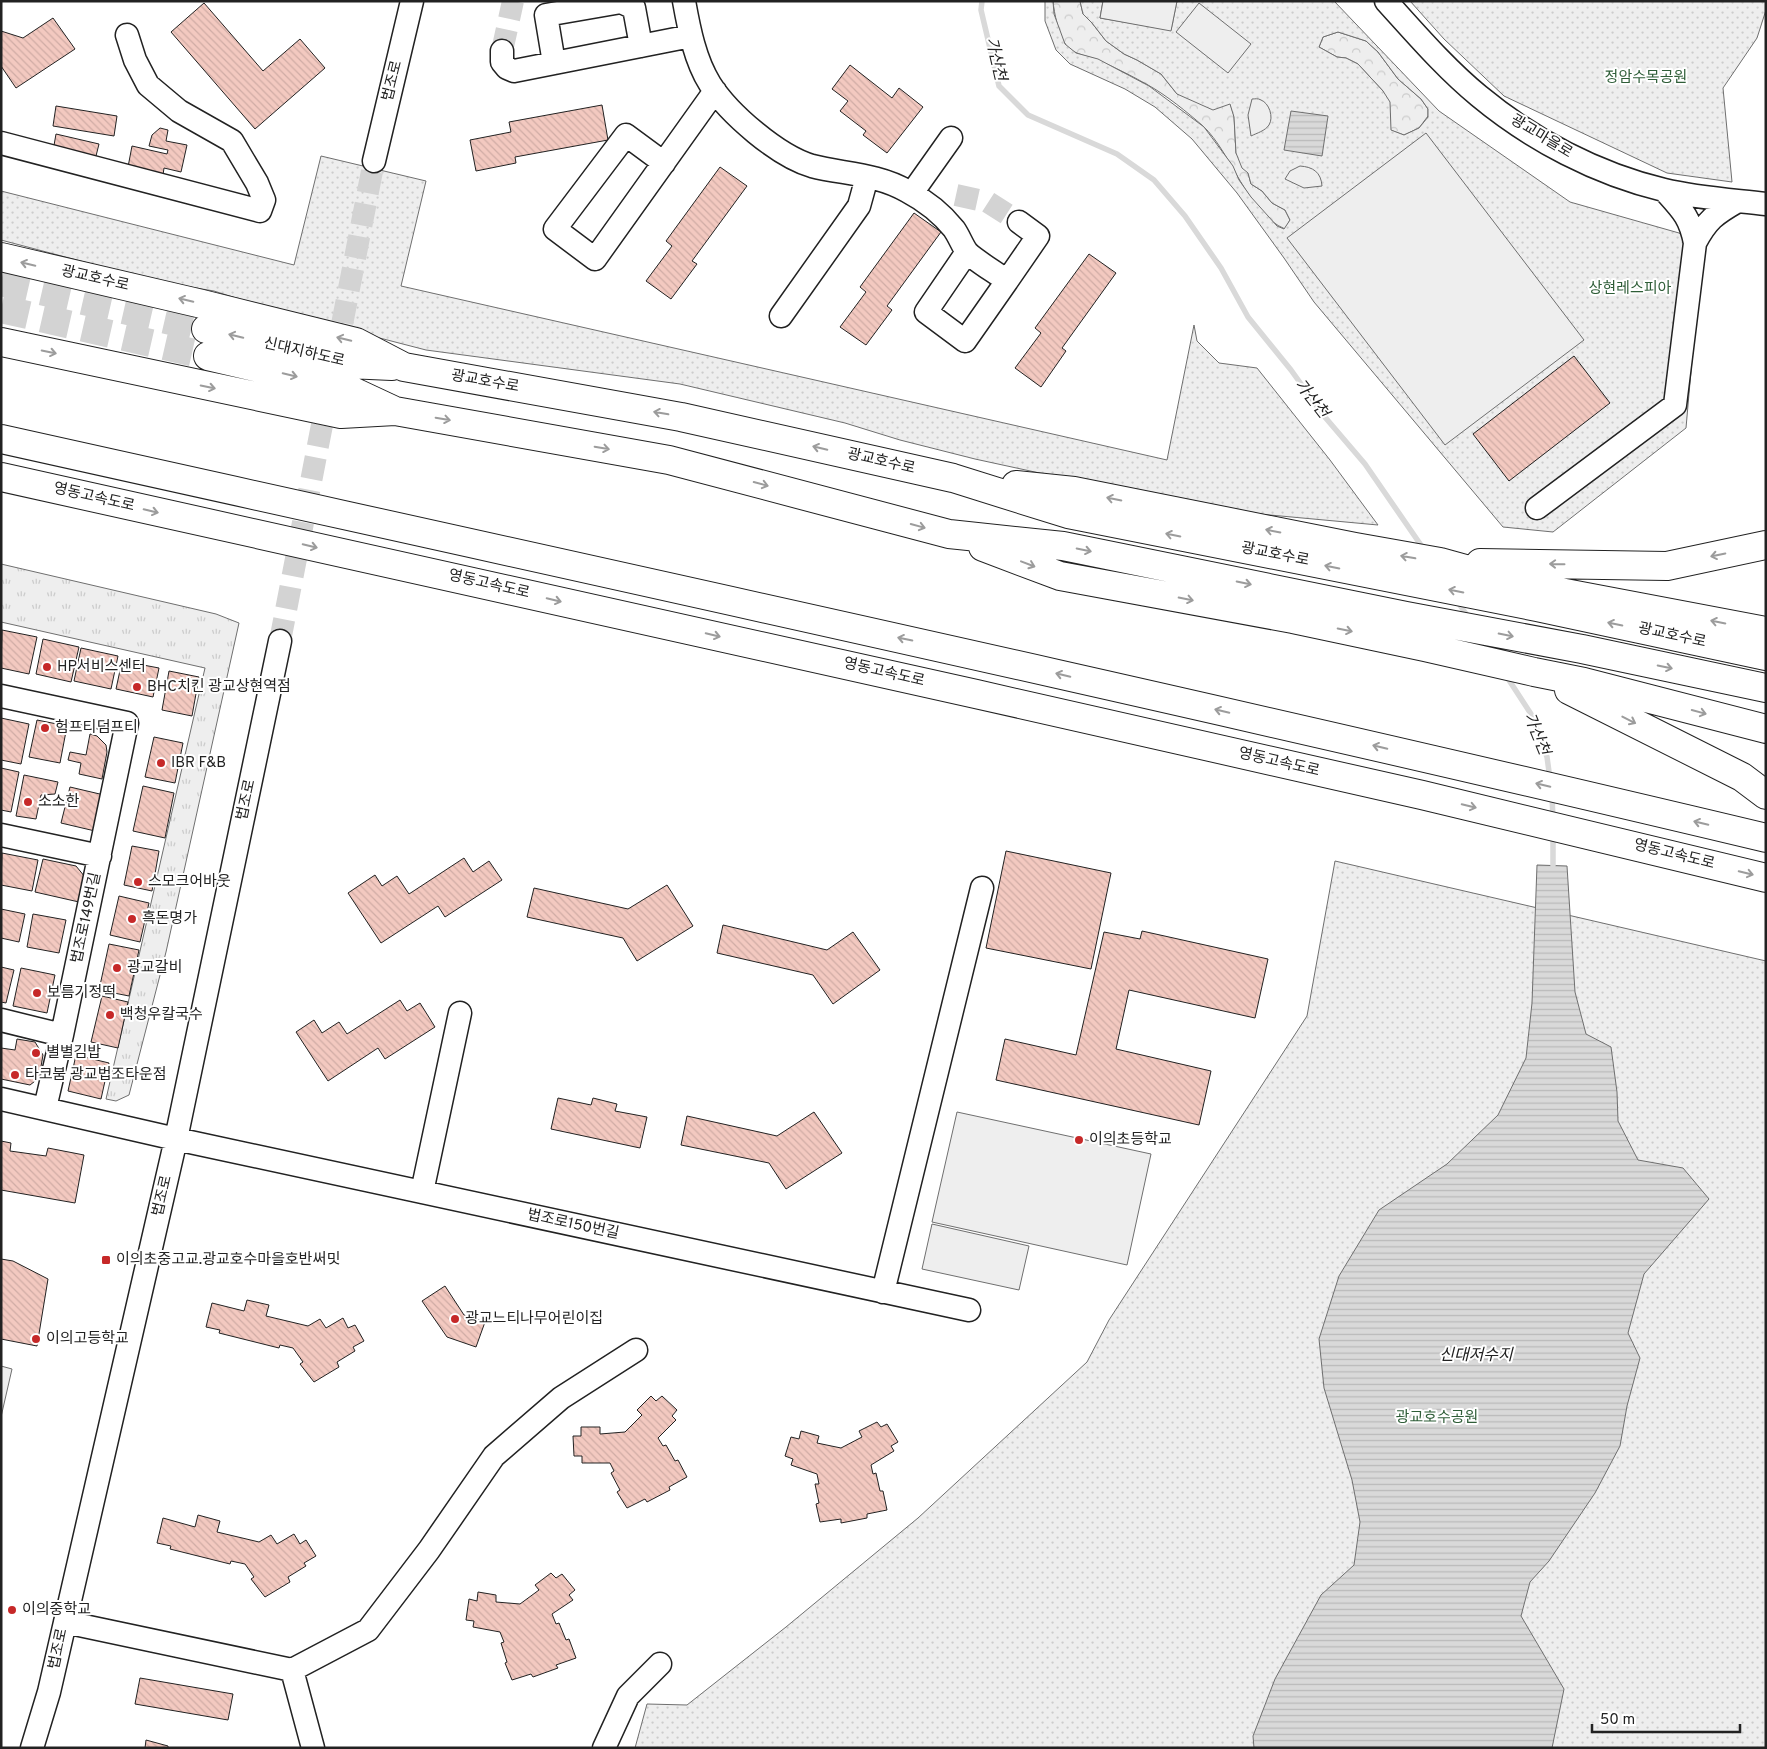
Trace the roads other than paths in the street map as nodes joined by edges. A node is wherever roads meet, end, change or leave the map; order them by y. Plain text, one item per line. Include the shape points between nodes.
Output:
1 (412, 1) edge
2 (684, 1) edge
3 (1386, 1) edge
4 (127, 35) dead end
5 (691, 36) junction
6 (641, 46) junction
7 (502, 51) tunnel mouth
8 (554, 63) junction
9 (716, 91) junction
10 (951, 138) dead end
11 (1, 143) edge
12 (374, 160) tunnel mouth
13 (664, 163) junction
14 (867, 177) junction
15 (1664, 190) junction
16 (912, 194) junction
17 (1738, 201) junction
18 (1766, 204) edge
19 (1019, 222) tunnel mouth
20 (1695, 243) junction
21 (967, 252) junction
22 (1, 257) edge
23 (1007, 281) junction
24 (781, 316) dead end
25 (206, 329) tunnel mouth
26 (1, 342) edge
27 (208, 356) tunnel mouth
28 (404, 367) junction
29 (395, 411) junction
30 (1, 439) edge
31 (1, 477) edge
32 (952, 478) junction
33 (1536, 508) dead end
34 (949, 534) junction
35 (1766, 545) edge
36 (1520, 574) junction
37 (1766, 631) edge
38 (280, 641) tunnel mouth
39 (1766, 656) edge
40 (1766, 688) edge
41 (1585, 690) junction
42 (1, 696) edge
43 (1766, 729) edge
44 (1766, 795) edge
45 (1, 835) edge
46 (1766, 838) edge
47 (100, 856) junction
48 (1766, 878) edge
49 (982, 888) dead end
50 (460, 1013) dead end
51 (1, 1020) edge
52 (62, 1035) junction
53 (1, 1099) edge
54 (45, 1108) junction
55 (176, 1139) junction
56 (422, 1192) junction
57 (883, 1292) junction
58 (970, 1310) dead end
59 (636, 1350) dead end
60 (64, 1622) junction
61 (660, 1664) dead end
62 (292, 1670) junction
63 (32, 1748) edge
64 (313, 1748) edge
65 (604, 1748) edge

1 - 12 street, 법조로
2 - 5 street
3 - 15 street, 광교마을로 via 1437,58 1479,97 1526,130 1566,155
4 - 11 street via 148,85 179,111 232,141 264,200 260,211
5 - 6 street
5 - 9 street via 709,83
6 - 8 street
6 - 8 street via 634,8 621,2 546,15
7 - 8 street via 502,62 514,71
9 - 13 street
9 - 14 street via 742,120 785,153 810,165
10 - 16 street
13 - 13 street via 595,259 555,229 626,135
14 - 16 street via 893,184
14 - 24 street via 859,206
15 - 17 street, 광교마을로
15 - 20 street via 1691,225
16 - 21 street via 952,227
17 - 18 street, 광교마을로
17 - 20 street via 1717,213 1704,226
19 - 23 street via 1038,236
20 - 33 street via 1675,405
21 - 23 street
21 - 23 street via 926,312 965,341
28 -> 22 highway, 광교호수로 via 356,342
28 -> 25 highway, 신대지하도로 via 348,364
26 -> 29 highway, 광교호수로 via 342,414
27 -> 29 highway, 신대지하도로 via 348,389
32 -> 28 highway, 광교호수로 via 681,417
29 -> 34 highway, 광교호수로 via 669,460
46 -> 30 highway via 942,648
31 -> 48 highway, 영동고속도로 via 966,691 1422,795
36 -> 32 highway via 1356,547 1074,491
39 -> 32 highway, 광교호수로 via 1068,514
34 -> 40 highway, 광교호수로 via 1063,546
34 -> 41 highway via 1060,576 1425,647 1534,672
35 -> 36 highway via 1667,566
37 -> 36 highway
38 - 55 street, 법조로
41 -> 43 highway
41 -> 44 highway via 1742,777
42 - 47 street, 법조로149번길 via 127,723
45 - 47 street
47 - 52 street, 법조로149번길
49 - 57 street
50 - 56 street
51 - 52 street
52 - 54 street, 법조로149번길
53 - 54 street
54 - 55 street
55 - 56 street, 법조로150번길
55 - 60 street, 법조로
56 - 57 street, 법조로150번길
57 - 58 street, 법조로150번길
59 - 62 street via 560,1398 494,1456 368,1630
60 - 62 street
60 - 63 street, 법조로 via 50,1692
61 - 65 street via 628,1696
62 - 64 street

